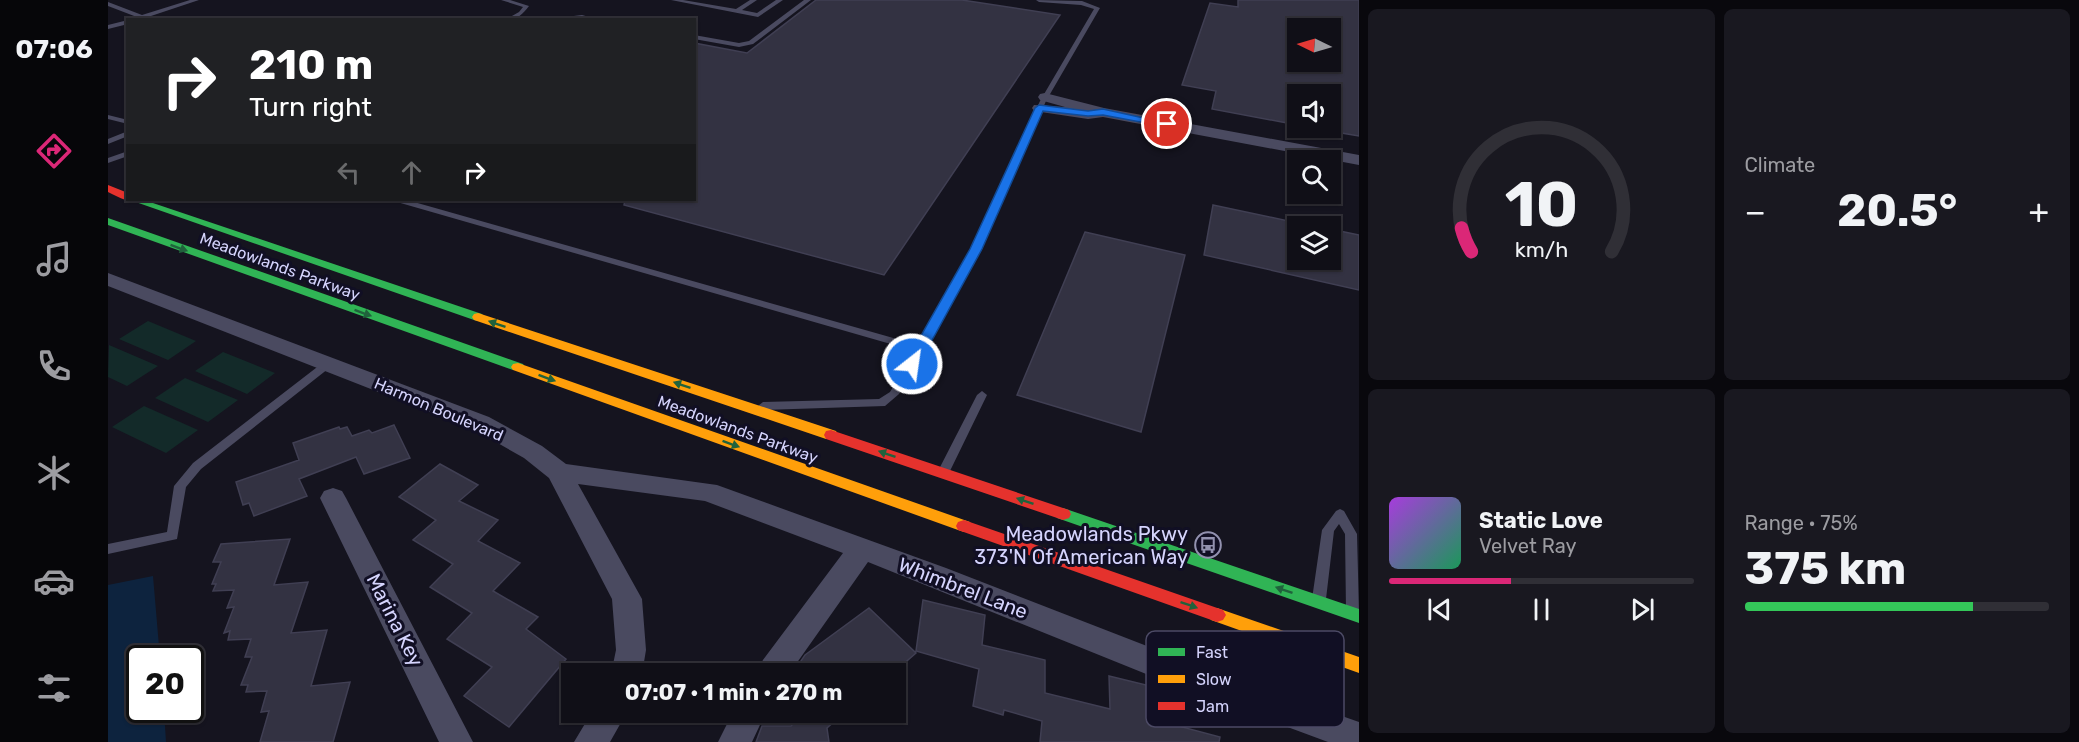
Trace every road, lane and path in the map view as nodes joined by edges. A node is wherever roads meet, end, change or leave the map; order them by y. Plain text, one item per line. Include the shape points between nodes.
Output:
1 (196, 0) edge
2 (504, 0) edge
3 (674, 0) edge
4 (722, 0) edge
5 (754, 0) edge
6 (780, 0) edge
7 (807, 0) edge
8 (1039, 0) edge
9 (108, 4) edge
10 (711, 7) junction
11 (737, 11) junction
12 (142, 17) joint
13 (512, 18) edge
14 (126, 22) edge
15 (108, 27) edge
16 (696, 37) edge
17 (1042, 102) junction
18 (108, 117) edge
19 (126, 122) edge
20 (126, 134) edge
21 (108, 140) edge
22 (1287, 150) edge
23 (126, 154) edge
24 (1341, 158) edge
25 (1359, 160) edge
26 (108, 161) edge
27 (108, 188) edge
28 (126, 195) edge
29 (138, 201) edge
30 (403, 201) edge
31 (108, 221) edge
32 (108, 279) edge
33 (921, 349) junction
34 (329, 363) junction
35 (982, 395) dead end
36 (745, 406) junction
37 (559, 472) junction
38 (943, 473) junction
39 (333, 498) dead end
40 (108, 549) edge
41 (862, 549) junction
42 (1318, 602) junction
43 (1356, 615) edge
44 (1262, 631) edge
45 (1146, 660) edge
46 (1344, 660) edge
47 (628, 663) edge
48 (779, 663) edge
49 (1359, 665) edge
50 (604, 723) edge
51 (744, 723) edge
52 (1329, 727) edge
53 (1359, 738) edge
54 (456, 742) edge
55 (591, 742) edge
56 (735, 742) edge

1 - 12 lane
2 - 13 lane via 526,6
3 - 10 lane
4 - 10 lane
5 - 11 lane
6 - 11 lane via 758,15
7 - 16 lane via 751,43 739,45
8 - 17 lane via 1097,8
9 - 12 lane
10 - 11 lane
14 - 15 lane
17 - 22 street
17 - 33 lane via 976,249
18 - 19 lane
20 - 21 lane
23 - 26 lane
24 - 25 street
27 - 28 main road
36 -> 29 main road, Meadowlands Parkway
30 - 33 lane
31 -> 44 main road, Meadowlands Parkway
32 - 34 street, Harmon Boulevard
33 - 36 lane via 894,394 882,403
34 - 37 street, Harmon Boulevard via 482,423
34 - 40 lane via 197,466 180,486 173,536
35 - 38 lane
38 -> 36 main road, Meadowlands Parkway
37 - 41 street, Whimbrel Lane via 708,492
37 - 47 street, Harmon Boulevard via 627,599
42 -> 38 main road, Meadowlands Parkway
39 - 54 street, Marina Key
41 - 45 street, Whimbrel Lane
41 - 48 street
42 - 43 main road, Meadowlands Parkway
42 - 43 lane via 1328,530 1340,514 1351,534
46 -> 49 main road, Meadowlands Parkway
50 - 55 street
51 - 56 street
52 - 53 street, Whimbrel Lane

